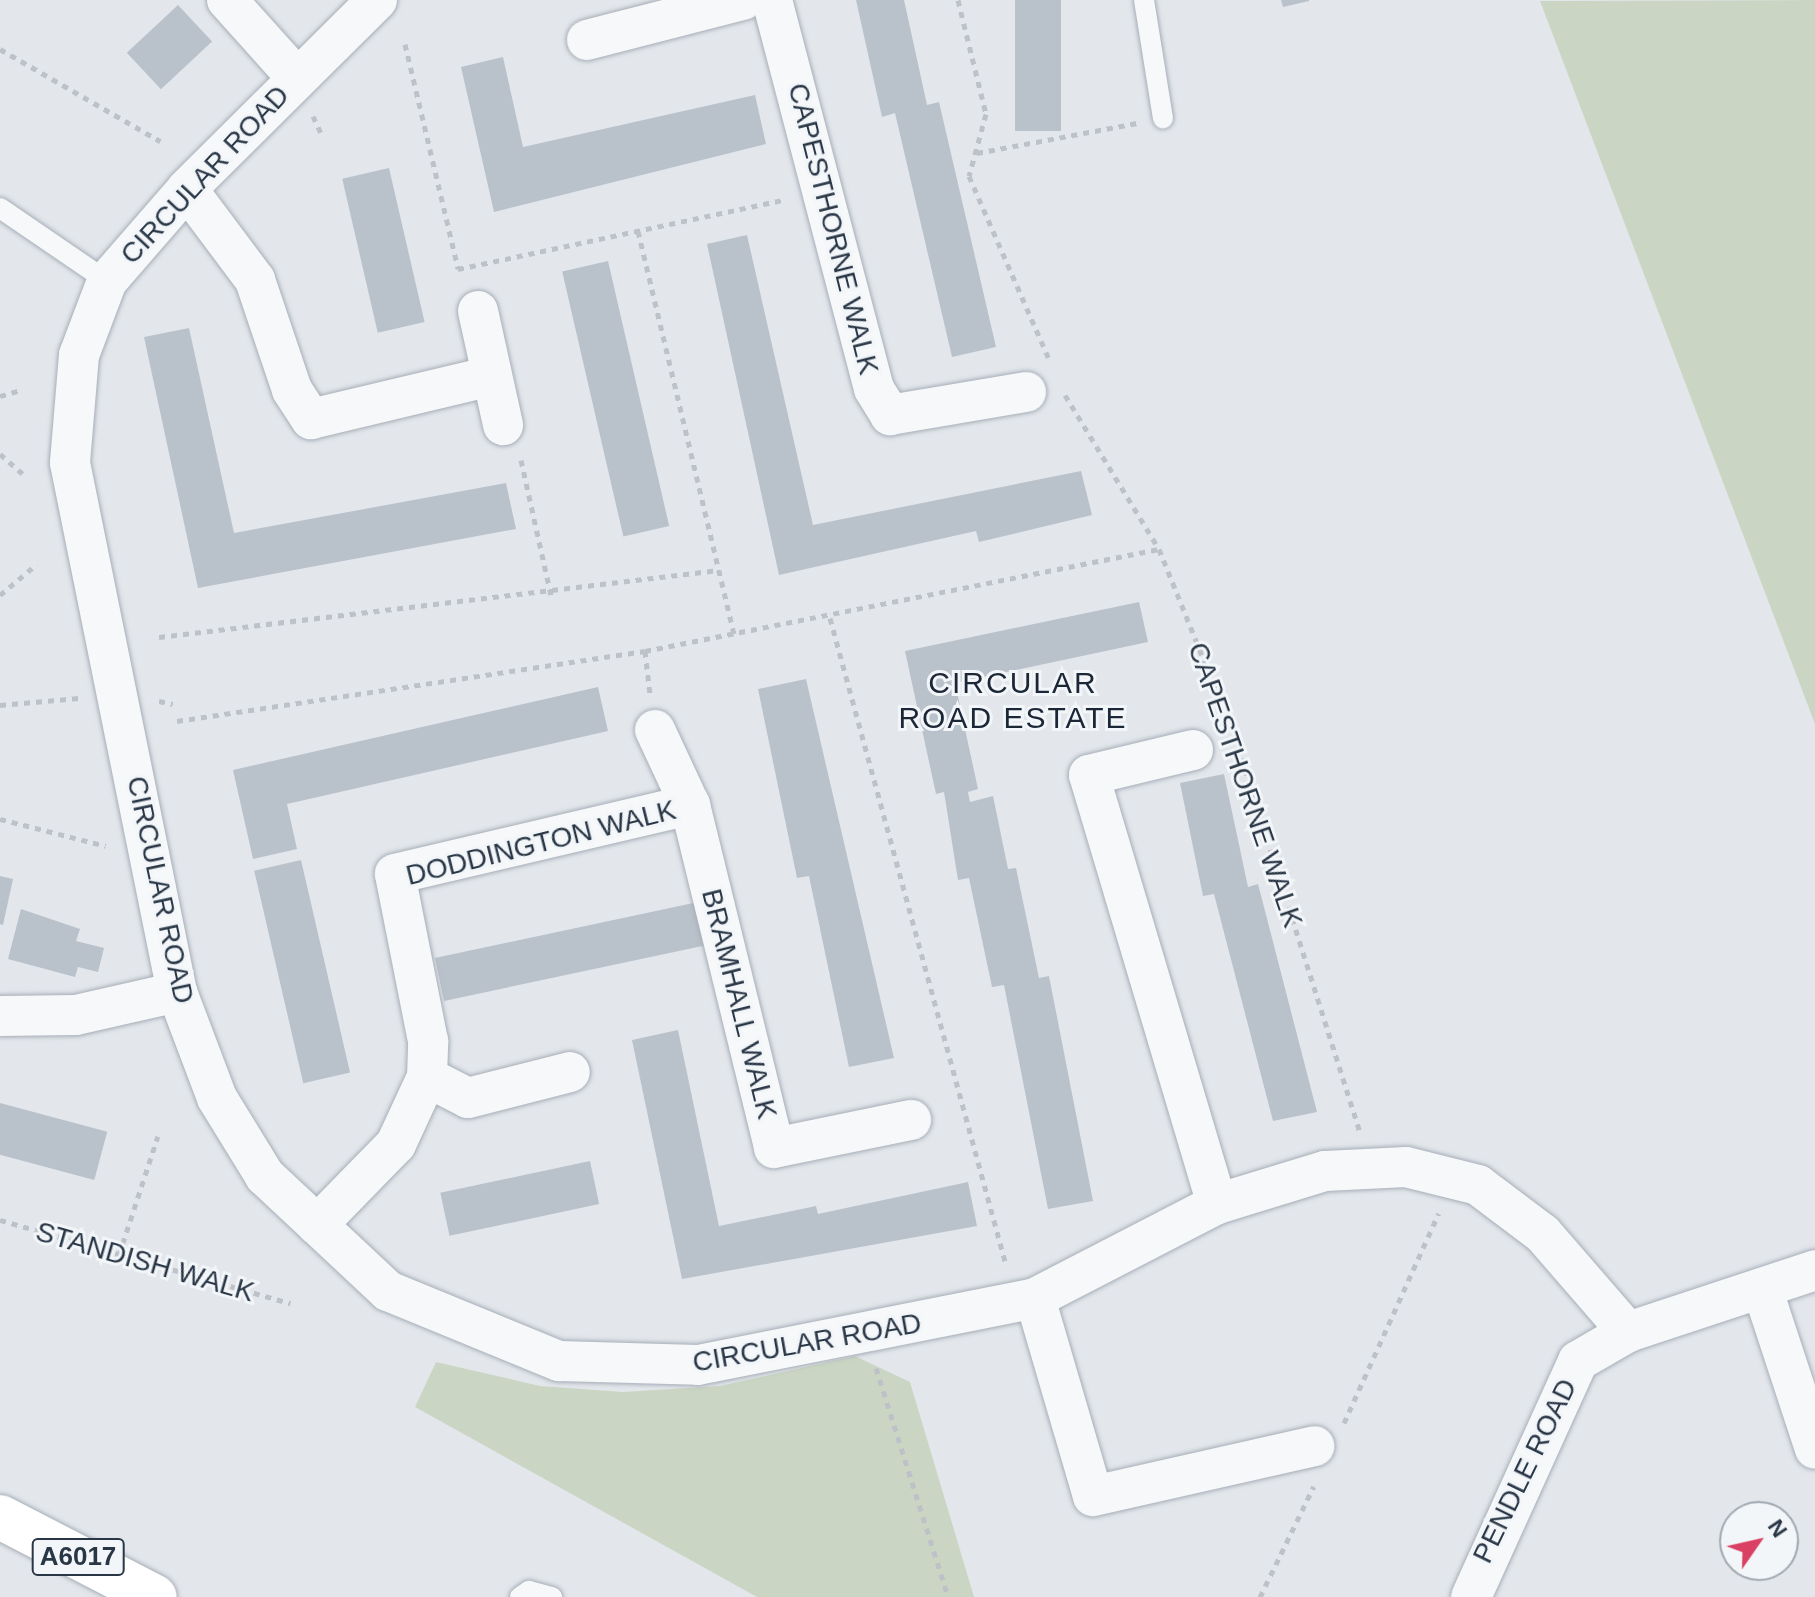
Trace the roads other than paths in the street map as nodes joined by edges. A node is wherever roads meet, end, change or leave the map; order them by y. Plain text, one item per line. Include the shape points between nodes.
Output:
1 (227, 0) edge
2 (377, 0) edge
3 (743, 0) edge
4 (772, 0) edge
5 (1144, 0) edge
6 (587, 40) dead end
7 (297, 78) junction
8 (1163, 118) road end
9 (187, 189) junction
10 (0, 208) edge
11 (107, 281) junction
12 (478, 311) road end
13 (491, 376) junction
14 (1045, 379) road end
15 (503, 425) road end
16 (655, 730) dead end
17 (1193, 750) dead end
18 (690, 805) junction
19 (177, 992) junction
20 (0, 1016) edge
21 (570, 1072) dead end
22 (427, 1077) junction
23 (911, 1120) dead end
24 (1217, 1204) junction
25 (317, 1225) junction
26 (1815, 1270) edge
27 (1762, 1288) junction
28 (1025, 1300) junction
29 (1628, 1332) junction
30 (1815, 1449) edge
31 (1324, 1453) road end
32 (0, 1517) edge
33 (155, 1597) edge
34 (520, 1597) edge
35 (552, 1597) edge
36 (1471, 1597) edge

1 - 7 street
2 - 7 street, CIRCULAR ROAD
3 - 6 street
4 - 14 street, CAPESTHORNE WALK via 826,190 874,389 890,415
5 - 8 lane
7 - 9 street, CIRCULAR ROAD
9 - 11 street, CIRCULAR ROAD
9 - 13 street via 255,280 292,390 311,419
10 - 11 lane
11 - 19 street, CIRCULAR ROAD via 79,355 70,463
12 - 13 street
13 - 15 street
16 - 18 street, BRAMHALL WALK
17 - 24 street, CAPESTHORNE WALK via 1089,775
18 - 22 street, DODDINGTON WALK via 395,874 428,1041
18 - 23 street, BRAMHALL WALK via 774,1148
19 - 20 street via 76,1015
19 - 25 street, CIRCULAR ROAD via 217,1098 265,1176
21 - 22 street via 468,1098
22 - 25 street, DODDINGTON WALK via 396,1144
24 - 28 street, CIRCULAR ROAD
24 - 29 street, CIRCULAR ROAD via 1325,1171 1406,1167 1478,1185 1543,1234
25 - 28 street, CIRCULAR ROAD via 388,1291 559,1361 698,1365 867,1336
26 - 27 street, PENDLE ROAD
27 - 29 street, PENDLE ROAD
27 - 30 street
28 - 31 street via 1093,1496
29 - 36 street, PENDLE ROAD via 1578,1361
32 - 33 highway, A6017
34 - 35 lane via 529,1591

